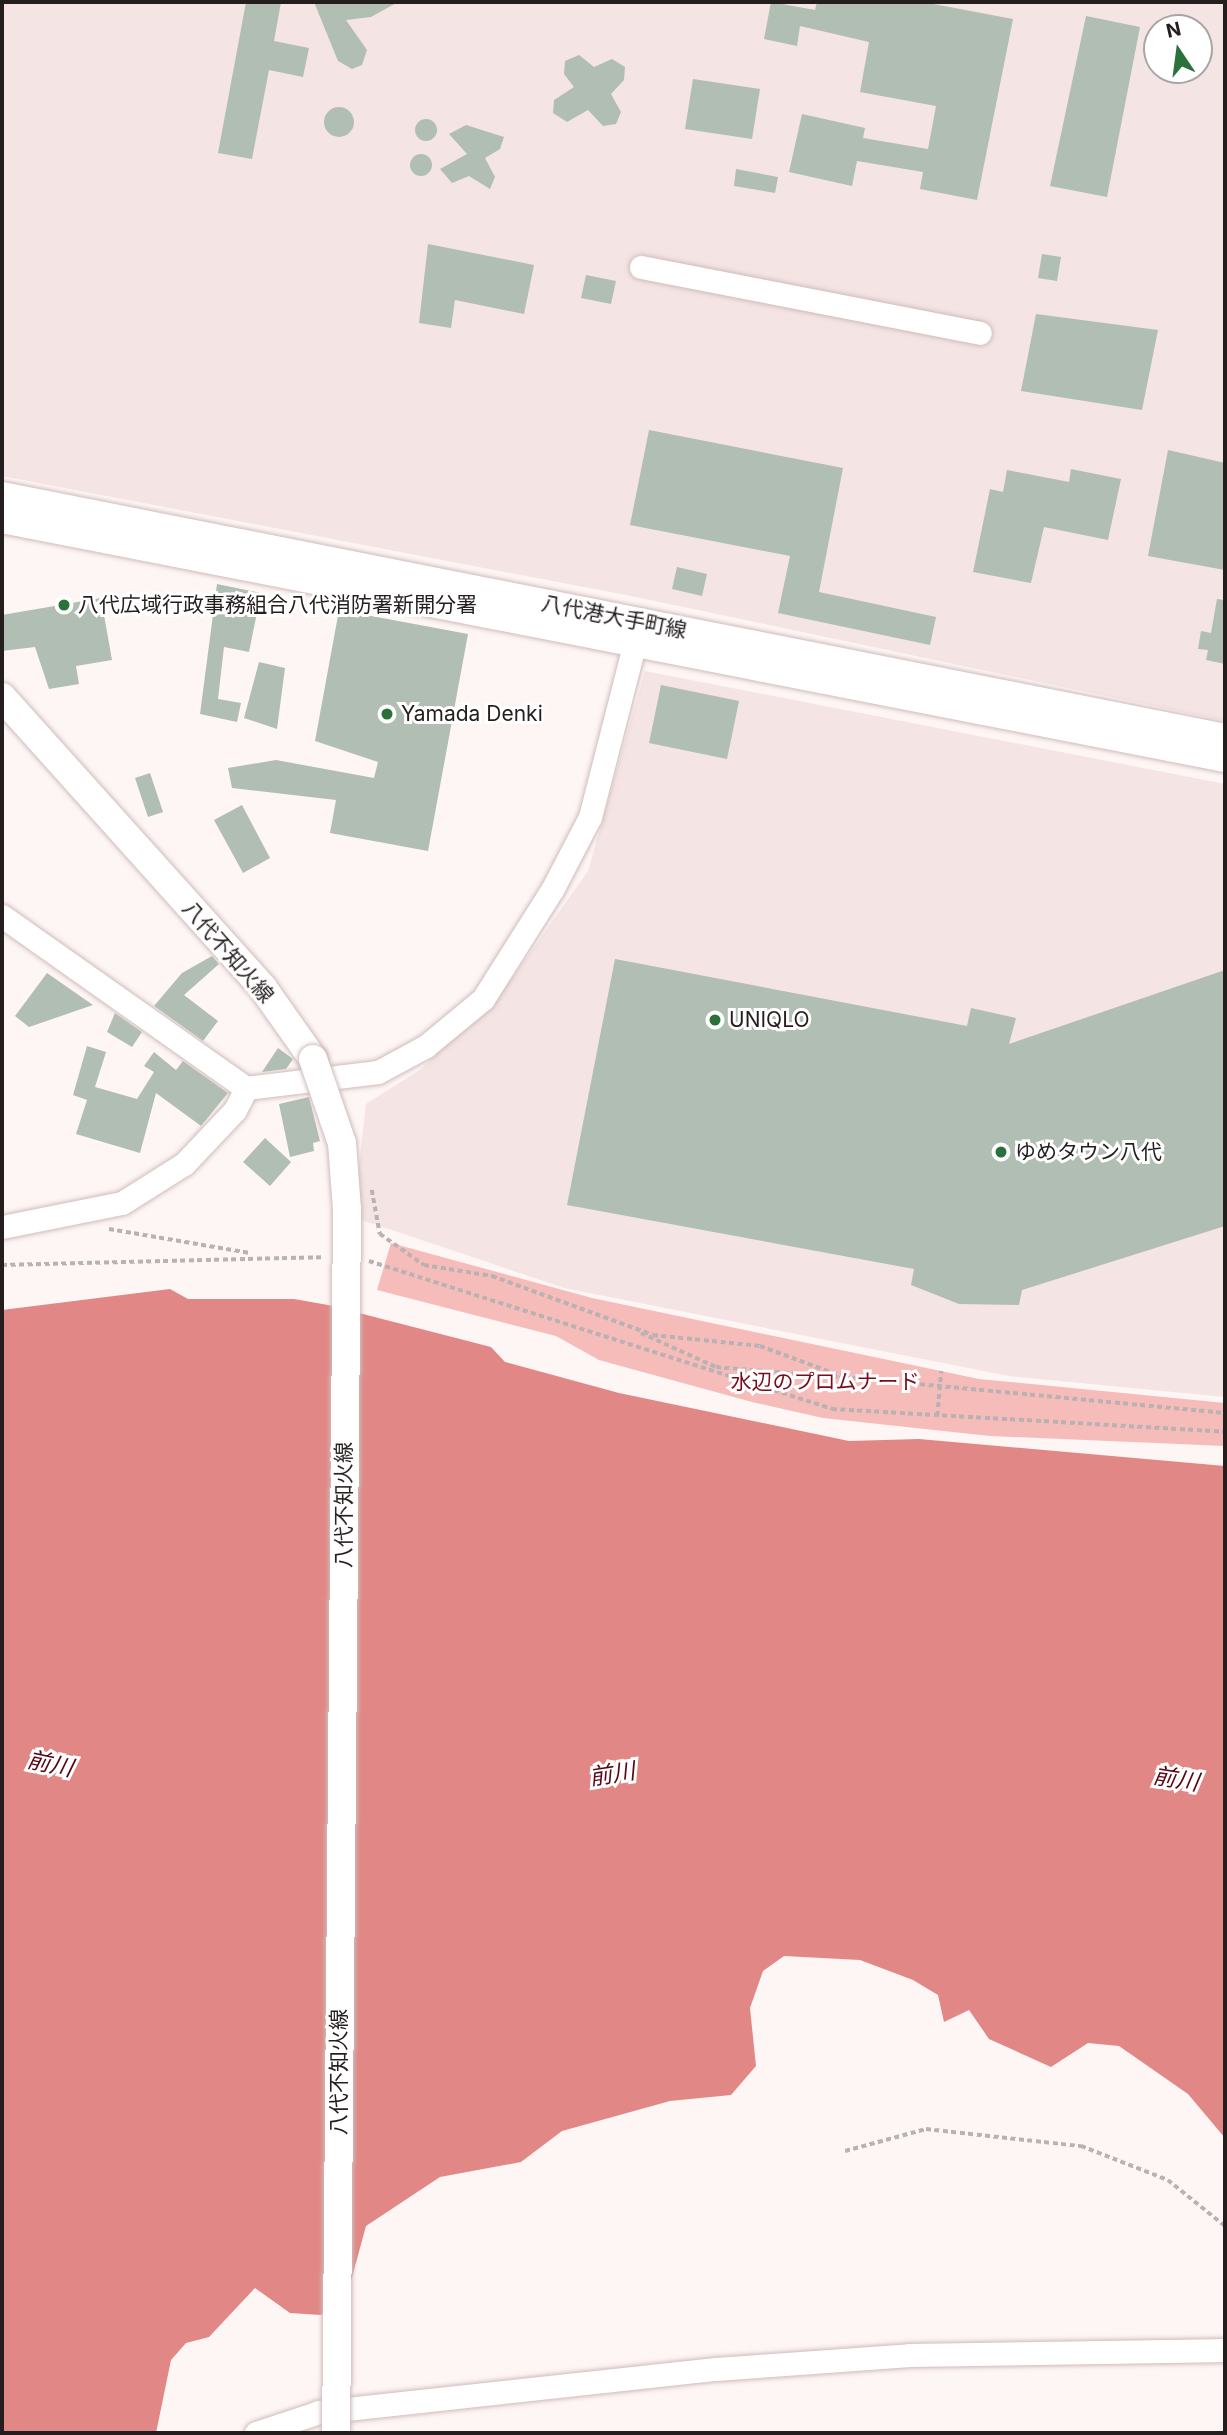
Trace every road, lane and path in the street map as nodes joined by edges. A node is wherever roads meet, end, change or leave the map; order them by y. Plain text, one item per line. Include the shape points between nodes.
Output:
1 (641, 267) dead end
2 (980, 333) dead end
3 (2, 496) edge
4 (2, 519) edge
5 (637, 632) junction
6 (2, 697) edge
7 (1225, 737) edge
8 (1225, 758) edge
9 (2, 916) edge
10 (246, 1088) junction
11 (370, 1179) dead end
12 (2, 1227) edge
13 (96, 1227) dead end
14 (255, 1254) junction
15 (337, 1258) dead end
16 (362, 1260) dead end
17 (2, 1265) edge
18 (638, 1330) junction
19 (941, 1371) dead end
20 (844, 1377) junction
21 (939, 1385) junction
22 (1225, 1413) edge
23 (937, 1416) junction
24 (1225, 1433) edge
25 (845, 2151) dead end
26 (1225, 2226) edge
27 (1225, 2350) edge
28 (256, 2433) edge
29 (336, 2433) edge

1 - 2 street
3 - 5 main road, 八代港大手町線
4 - 5 main road, 八代港大手町線
5 - 7 main road, 八代港大手町線
5 - 8 main road, 八代港大手町線
5 - 10 street via 613,741 590,817 552,890 483,999 426,1046 378,1072
6 - 29 main road, 八代不知火線, bridge via 262,988 313,1059 342,1143 347,1209
9 - 10 street
10 - 12 street via 235,1111 184,1164 122,1203 57,1221
11 - 18 path via 380,1234 425,1266 492,1276
13 - 14 path
14 - 15 path
14 - 17 path
16 - 23 path via 832,1409
18 - 20 path via 760,1346
18 - 20 path via 657,1345 716,1367
19 - 21 path
20 - 21 path
21 - 22 path
21 - 23 path
23 - 24 path
25 - 26 path via 926,2129 1081,2146 1168,2180
27 - 28 street via 909,2355 716,2369 319,2412

